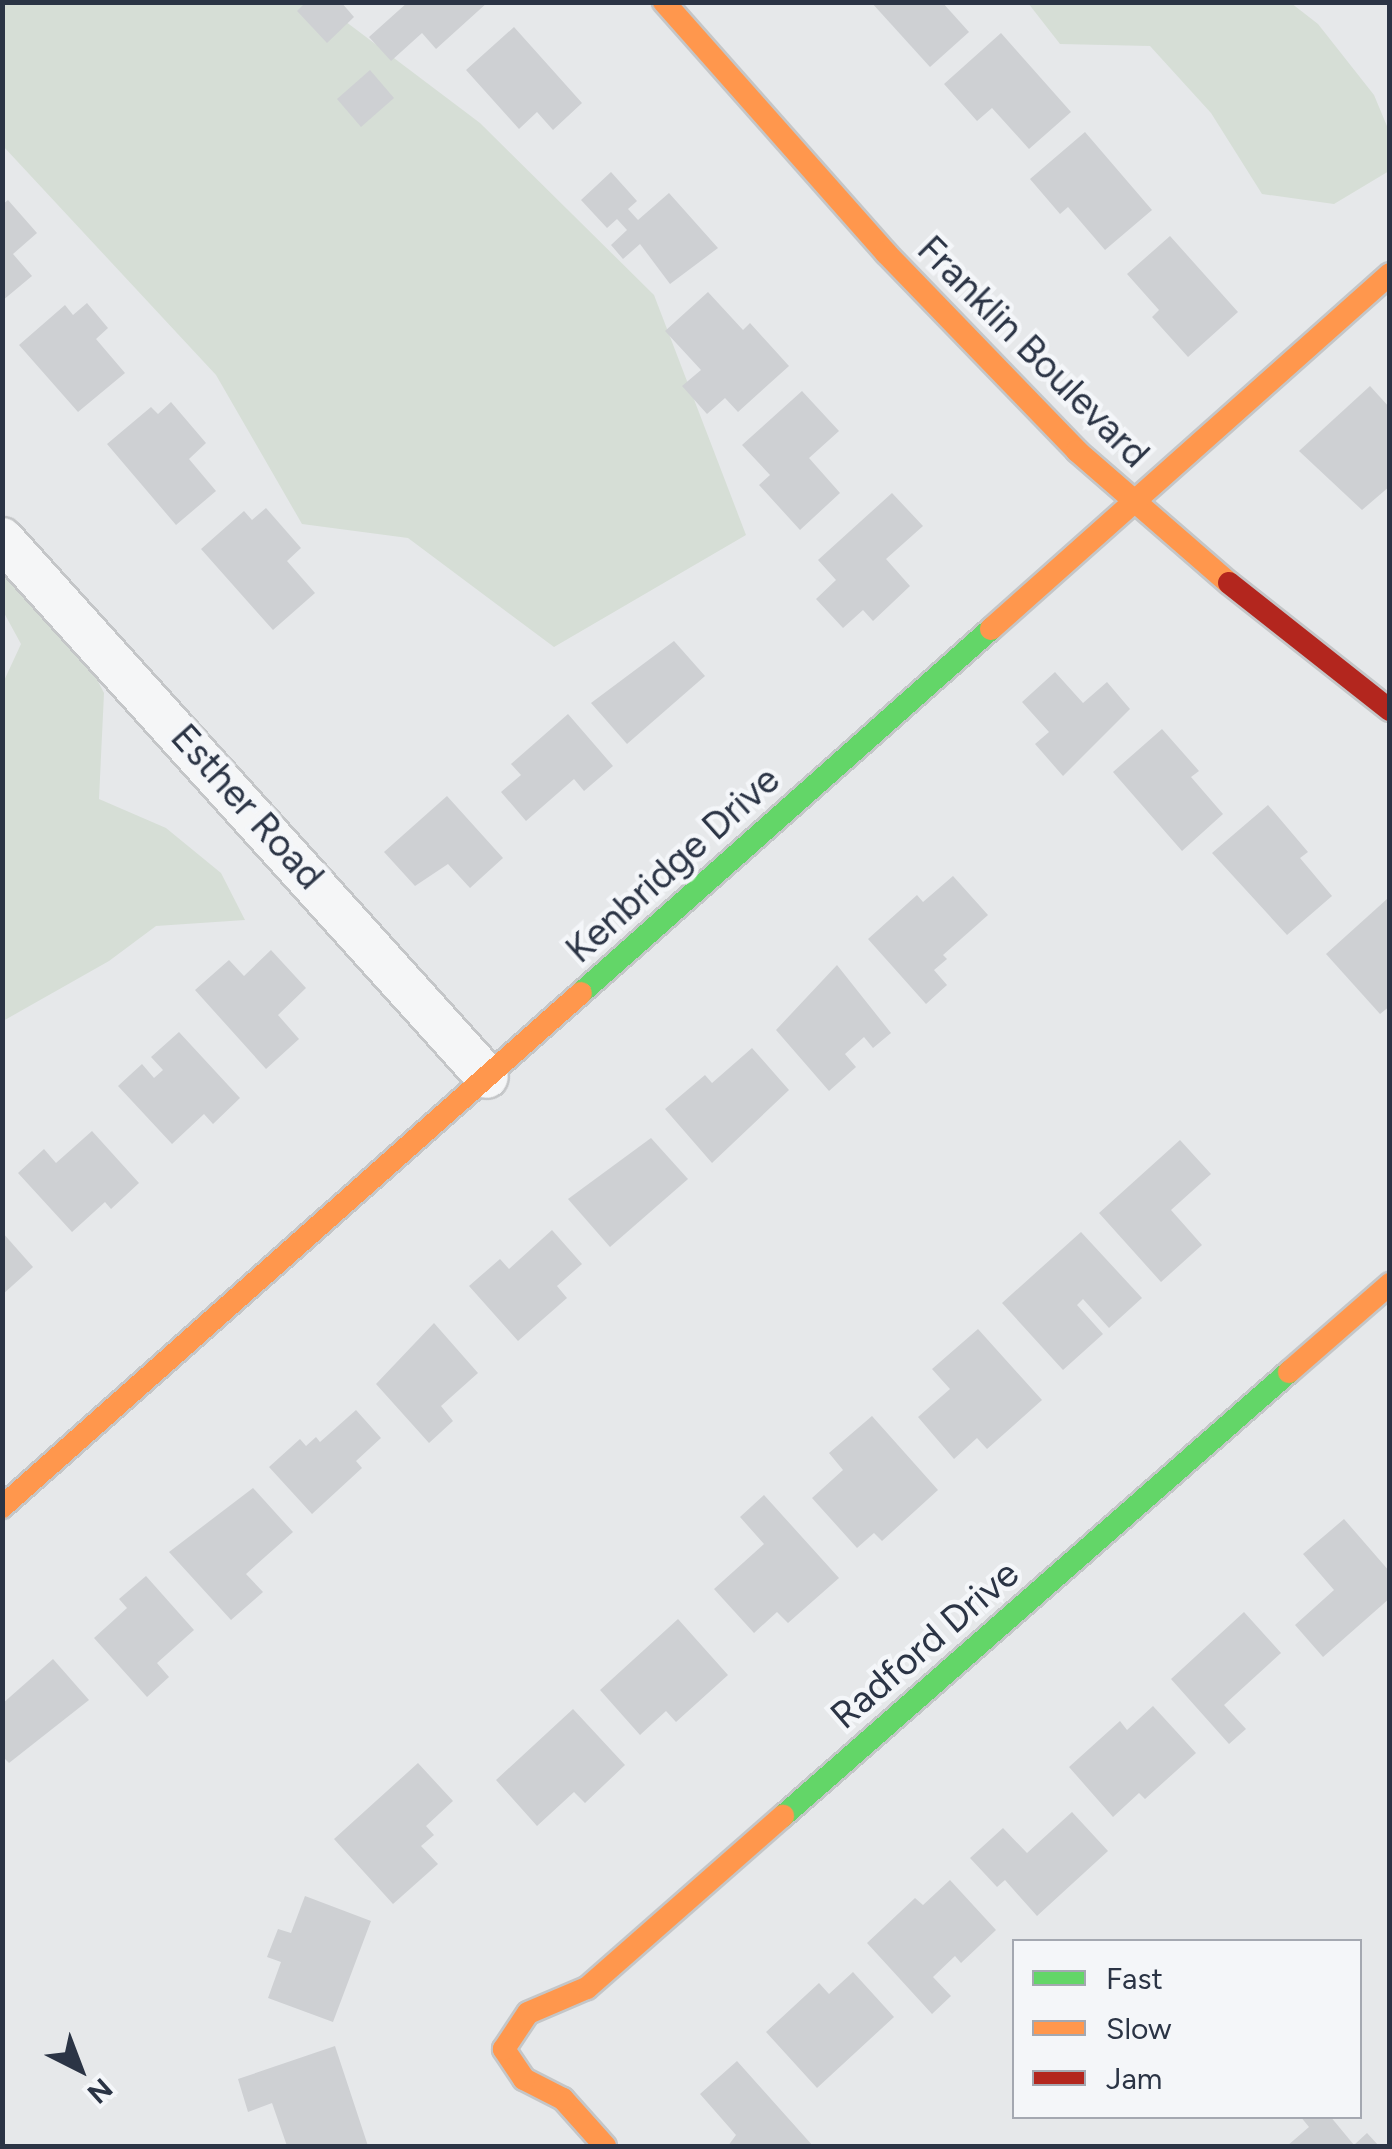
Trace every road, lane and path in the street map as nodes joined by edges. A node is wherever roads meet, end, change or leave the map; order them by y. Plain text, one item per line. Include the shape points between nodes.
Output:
1 (664, 2) edge
2 (1390, 274) edge
3 (1133, 503) junction
4 (2, 540) edge
5 (1390, 710) edge
6 (488, 1077) junction
7 (1390, 1284) edge
8 (2, 1507) edge
9 (605, 2146) edge

1 - 3 street, Franklin Boulevard via 886,253
2 - 3 street, Kenbridge Drive
3 - 5 street, Franklin Boulevard via 1297,642
3 - 6 street, Kenbridge Drive
4 - 6 street, Esther Road
6 - 8 street, Kenbridge Drive
7 - 9 street, Radford Drive via 587,1988 528,2014 504,2049 524,2078 563,2099

